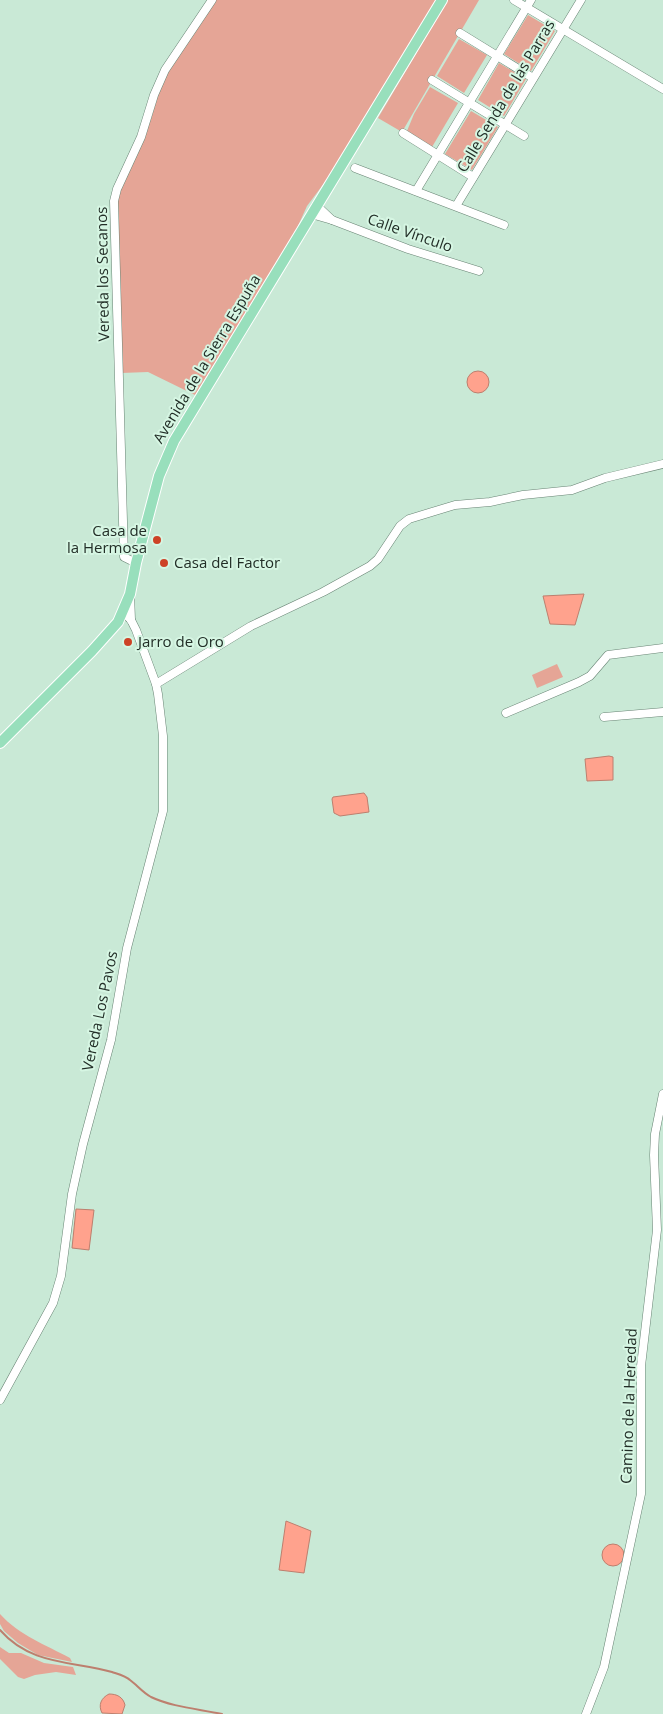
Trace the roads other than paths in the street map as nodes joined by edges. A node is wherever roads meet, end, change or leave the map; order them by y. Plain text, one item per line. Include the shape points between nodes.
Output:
1 (212, 0) edge
2 (442, 0) edge
3 (514, 0) edge
4 (532, 0) edge
5 (580, 0) edge
6 (527, 8) junction
7 (563, 28) junction
8 (460, 33) dead end
9 (498, 56) junction
10 (533, 78) junction
11 (432, 80) dead end
12 (663, 89) edge
13 (470, 103) junction
14 (505, 124) junction
15 (403, 133) dead end
16 (524, 136) dead end
17 (438, 155) junction
18 (355, 168) dead end
19 (473, 177) junction
20 (416, 191) junction
21 (456, 206) junction
22 (314, 210) junction
23 (504, 225) dead end
24 (479, 271) dead end
25 (663, 464) edge
26 (136, 563) junction
27 (130, 594) junction
28 (123, 612) junction
29 (131, 620) junction
30 (663, 648) edge
31 (156, 684) junction
32 (663, 712) edge
33 (506, 713) dead end
34 (604, 717) dead end
35 (0, 743) edge
36 (663, 1094) edge
37 (0, 1400) edge
38 (586, 1714) edge

1 - 26 street, Vereda los Secanos via 165,70 114,202 124,557
2 - 22 main road, Avenida de la Sierra Espuña via 333,178 308,211
3 - 6 street
4 - 6 street
5 - 7 street, Calle Senda de las Parras
6 - 7 street
6 - 9 street
7 - 10 street, Calle Senda de las Parras
7 - 12 street
8 - 9 street
9 - 10 street
9 - 13 street
10 - 14 street, Calle Senda de las Parras
11 - 13 street
13 - 14 street
13 - 17 street
14 - 16 street
14 - 19 street, Calle Senda de las Parras
15 - 17 street
17 - 19 street
17 - 20 street
18 - 20 street
19 - 21 street, Calle Senda de las Parras
20 - 21 street
21 - 23 street
22 - 24 street, Calle Vínculo via 408,249
22 - 26 main road, Avenida de la Sierra Espuña via 174,441 159,476
25 - 31 street via 572,490 455,505 409,519 370,566 251,626
26 - 27 main road, Avenida de la Sierra Espuña
27 - 28 main road, Avenida de la Sierra Espuña
27 - 29 street
28 - 29 street
28 - 35 main road, Avenida de la Sierra Espuña via 108,634
29 - 31 street, Vereda Los Pavos
30 - 33 street via 608,655 590,676
31 - 37 street, Vereda Los Pavos via 163,736 162,820 128,948 111,1040 83,1144 72,1194 61,1276 53,1302
32 - 34 street
36 - 38 street, Camino de la Heredad via 654,1154 657,1230 641,1366 641,1494 604,1667

